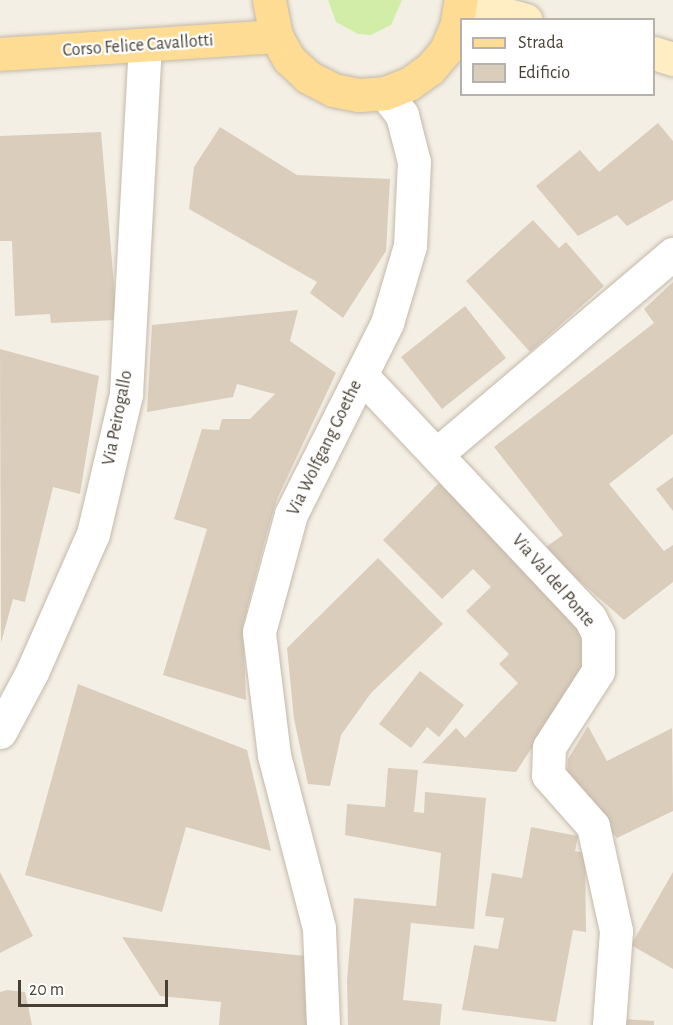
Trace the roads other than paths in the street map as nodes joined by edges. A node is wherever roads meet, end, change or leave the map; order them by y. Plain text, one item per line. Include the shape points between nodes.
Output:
1 (268, 0) edge
2 (461, 1) edge
3 (519, 18) edge
4 (276, 36) junction
5 (145, 47) junction
6 (1, 48) edge
7 (655, 53) edge
8 (673, 59) edge
9 (386, 93) junction
10 (673, 254) edge
11 (361, 375) junction
12 (438, 453) junction
13 (0, 732) edge
14 (323, 1025) edge
15 (609, 1025) edge

1 - 4 main road
2 - 3 main road
2 - 9 main road via 446,50 409,84
4 - 5 main road, Corso Felice Cavallotti
4 - 9 main road via 289,59 325,86 359,95
5 - 6 main road, Corso Felice Cavallotti
5 - 13 street, Via Peirogallo via 126,394 93,534 32,672
7 - 8 main road
9 - 11 street, Via Wolfgang Goethe via 402,115 411,144 415,188 410,246 387,323
10 - 12 street
11 - 12 street, Via Val del Ponte
11 - 14 street, Via Wolfgang Goethe via 291,514 259,632 274,755 319,928
12 - 15 street, Via Val del Ponte via 590,618 598,634 598,671 549,747 548,775 593,825 616,931

